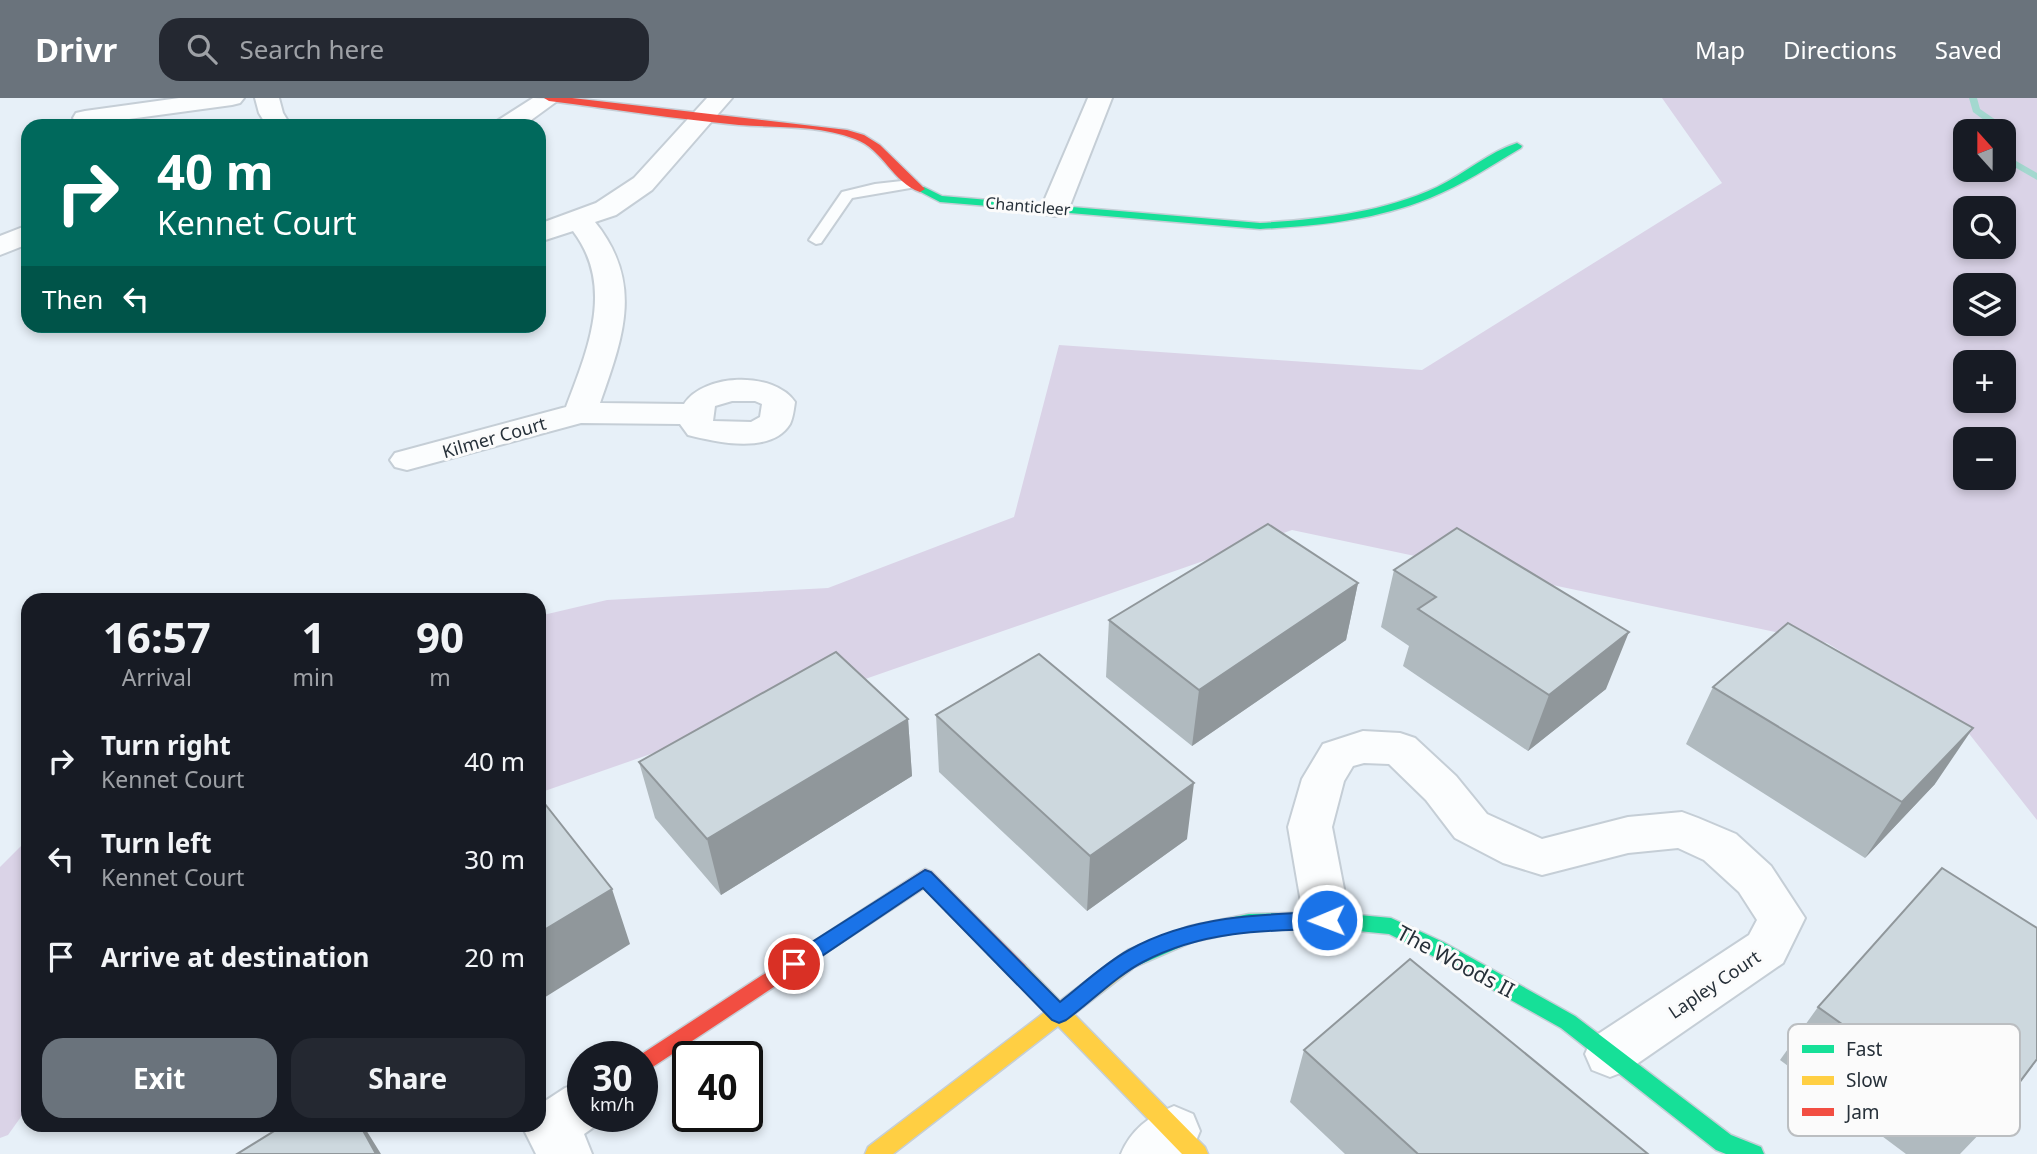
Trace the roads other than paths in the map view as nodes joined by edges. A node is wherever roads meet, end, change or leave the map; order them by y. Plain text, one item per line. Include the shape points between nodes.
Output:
1 (232, 98) edge
2 (267, 98) edge
3 (720, 98) edge
4 (1100, 98) edge
5 (549, 99) edge
6 (87, 114) edge
7 (702, 118) junction
8 (275, 119) edge
9 (517, 119) edge
10 (1517, 146) dead end
11 (912, 184) junction
12 (1055, 208) junction
13 (580, 221) junction
14 (546, 232) edge
15 (21, 236) edge
16 (816, 240) dead end
17 (0, 247) edge
18 (580, 413) junction
19 (697, 414) dead end
20 (407, 460) dead end
21 (1327, 920) junction
22 (1059, 1014) junction
23 (658, 1054) edge
24 (1610, 1054) junction
25 (567, 1116) edge
26 (1173, 1146) edge
27 (1735, 1150) edge
28 (566, 1154) edge
29 (876, 1154) edge

1 - 6 street
2 - 8 street
3 - 7 street
4 - 12 street
5 - 7 street, Chanticleer
5 - 9 street
7 - 11 street, Chanticleer via 862,137
7 - 13 street via 643,184
10 - 12 street, Chanticleer via 1417,200 1298,224 1260,226
11 - 12 street, Chanticleer via 940,199
11 - 16 lane via 846,195
13 - 14 street
13 - 18 street via 599,249 611,293 607,336
15 - 17 street
18 - 19 street, Kilmer Court
18 - 20 street, Kilmer Court
21 - 22 street, The Woods II via 1249,922 1190,934 1135,956
21 - 24 street, The Woods II via 1391,926 1568,1022
21 - 24 street, Lapley Court via 1310,827 1323,779 1338,755 1363,747 1401,749 1471,826 1542,857 1628,835 1682,830 1720,848 1755,879 1782,918 1766,949
22 - 23 street via 925,877
22 - 26 street
22 - 29 street, The Woods II
24 - 27 street, The Woods II
25 - 28 street via 549,1128

